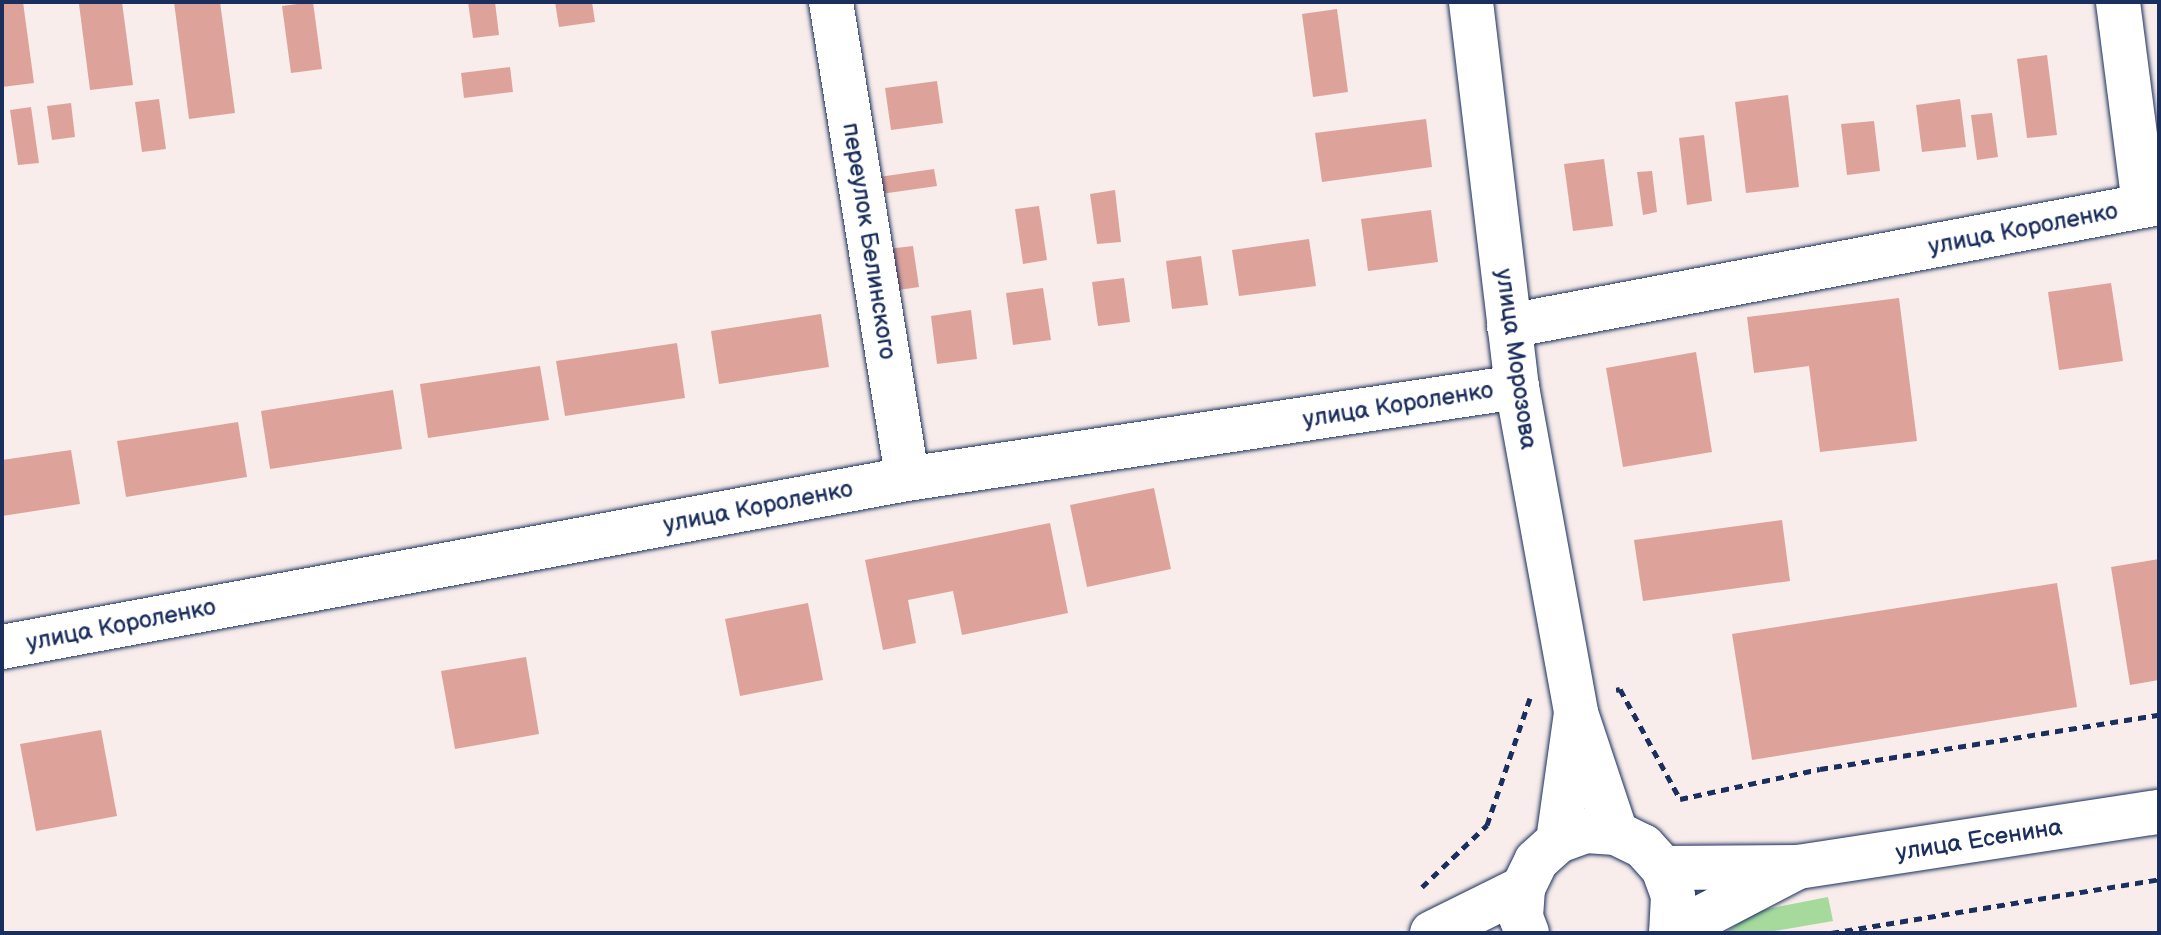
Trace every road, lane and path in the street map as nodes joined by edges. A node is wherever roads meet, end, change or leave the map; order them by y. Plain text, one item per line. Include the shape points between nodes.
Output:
1 (831, 2) edge
2 (1471, 2) edge
3 (2118, 2) edge
4 (2152, 204) edge
5 (1509, 326) junction
6 (1517, 387) junction
7 (907, 479) junction
8 (2, 647) edge
9 (1574, 703) junction
10 (2159, 715) edge
11 (2159, 812) edge
12 (1616, 833) junction
13 (1558, 841) junction
14 (1798, 867) junction
15 (1663, 868) junction
16 (2159, 879) edge
17 (1523, 888) junction
18 (1418, 891) dead end
19 (1432, 933) edge
20 (1527, 933) edge
21 (1671, 933) edge
22 (1831, 933) edge

1 - 7 street, переулок Белинского
2 - 5 street, улица Морозова
3 - 4 street
4 - 5 street, улица Короленко
5 - 6 street, улица Морозова
6 - 7 street, улица Короленко
6 - 9 street, улица Морозова
7 - 8 street, улица Короленко
9 - 10 path via 1620,689 1680,799 1820,769
9 - 12 street
9 - 13 street
9 - 18 path via 1528,698 1487,825
11 - 14 street, улица Есенина
12 - 13 street via 1586,831
12 - 15 street via 1643,846
13 - 17 street via 1536,861
14 - 15 street
14 - 21 street
15 - 21 street via 1673,896
16 - 22 path
17 - 19 street
17 - 20 street via 1521,917

